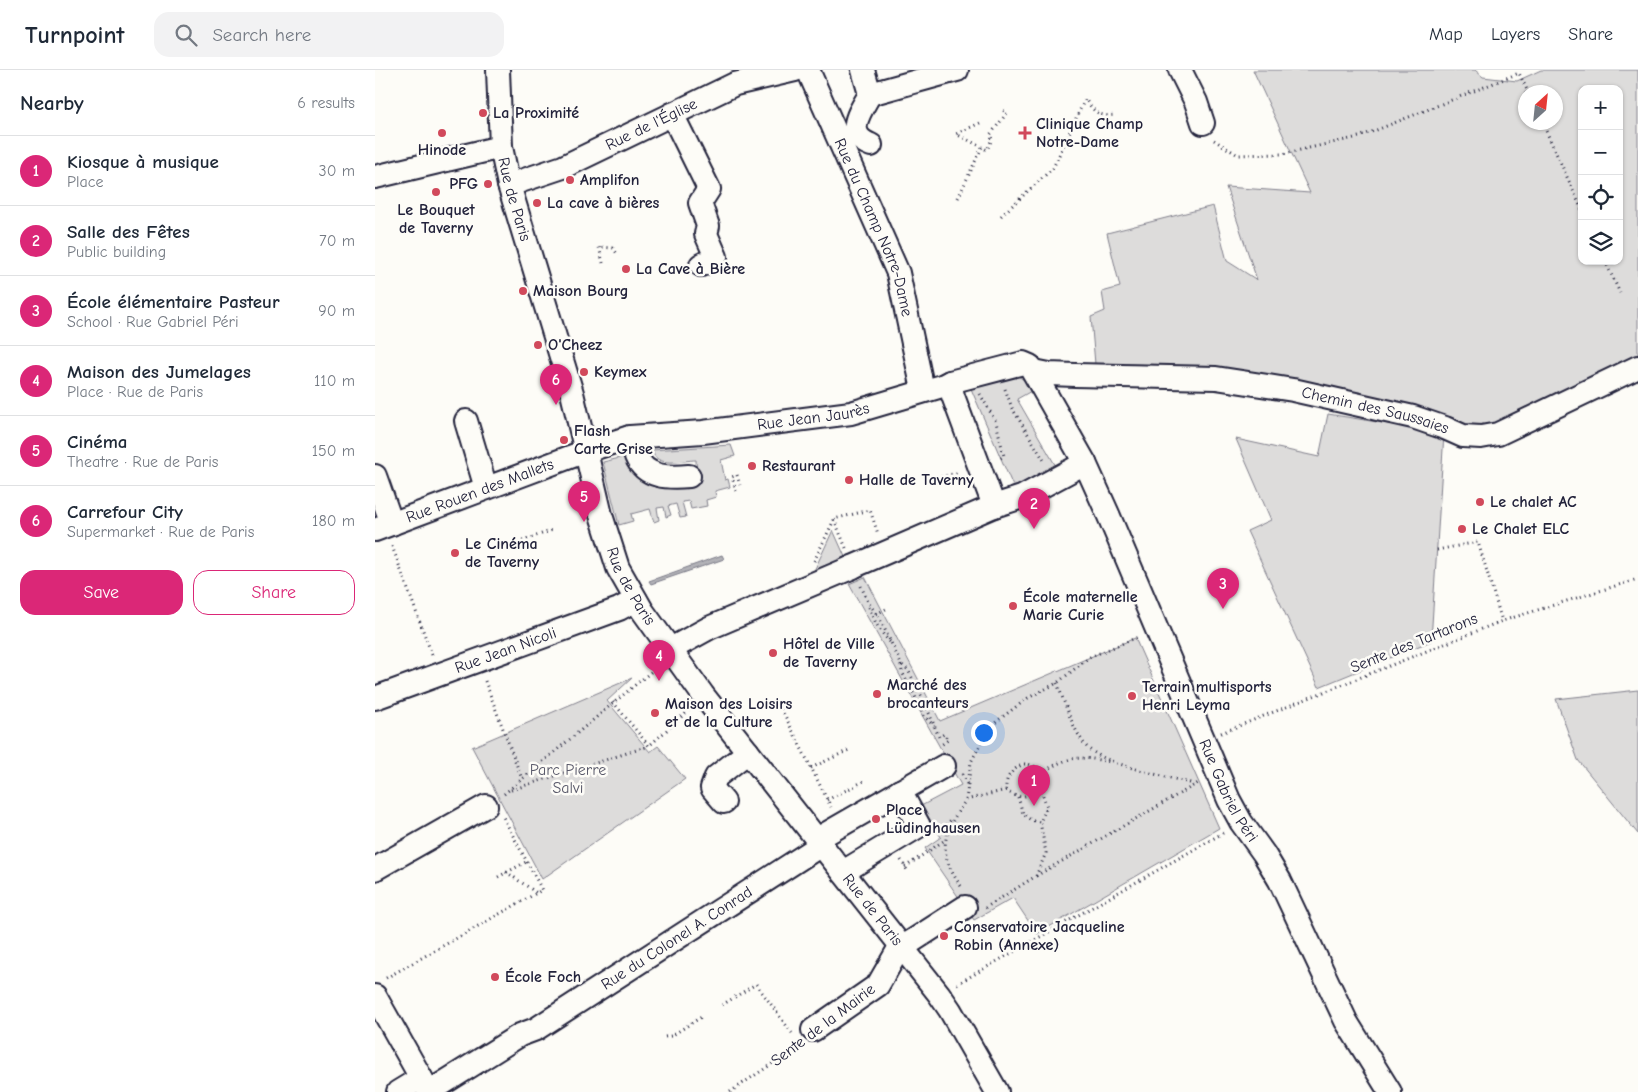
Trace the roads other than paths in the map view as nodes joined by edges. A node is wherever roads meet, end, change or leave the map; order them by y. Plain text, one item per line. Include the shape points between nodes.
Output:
1 (498, 70) edge
2 (795, 70) edge
3 (808, 70) edge
4 (863, 70) edge
5 (957, 70) edge
6 (1180, 70) edge
7 (870, 94) junction
8 (672, 114) junction
9 (1203, 123) road end
10 (871, 145) dead end
11 (501, 147) junction
12 (375, 177) edge
13 (509, 185) junction
14 (701, 265) dead end
15 (1638, 367) edge
16 (1034, 370) junction
17 (1096, 376) junction
18 (950, 382) junction
19 (923, 390) junction
20 (1057, 412) junction
21 (466, 421) dead end
22 (630, 437) junction
23 (586, 451) junction
24 (1085, 463) junction
25 (375, 476) edge
26 (689, 476) dead end
27 (486, 488) junction
28 (994, 506) junction
29 (384, 527) edge
30 (636, 600) junction
31 (671, 652) junction
32 (375, 698) edge
33 (748, 752) junction
34 (949, 762) road end
35 (900, 791) junction
36 (724, 802) dead end
37 (496, 804) road end
38 (815, 837) junction
39 (375, 869) edge
40 (843, 872) junction
41 (969, 905) road end
42 (903, 947) junction
43 (378, 989) edge
44 (813, 1030) road end
45 (426, 1087) edge
46 (398, 1092) edge
47 (997, 1092) edge
48 (1390, 1092) edge

1 - 11 street, Rue de Paris
2 - 8 street, Rue de l'Église via 735,84
3 - 19 street, Rue du Champ Notre-Dame via 898,273
4 - 7 street
5 - 7 street
6 - 9 street
7 - 10 street via 855,130 862,141
8 - 13 street, Rue de l'Église via 563,166
8 - 14 street via 709,189 700,203 708,226 705,234 716,257
11 - 12 street
11 - 13 street, Rue de Paris
13 - 23 street, Rue de Paris via 572,393
15 - 17 street, Chemin des Saussaies via 1498,434 1481,437 1463,436 1413,417 1284,388 1216,378
16 - 17 street, Chemin des Saussaies
16 - 18 street, Rue Jean Jaurès via 1023,363
16 - 20 street, Rue Gabriel Péri
17 - 20 street, Chemin des Saussaies via 1072,385
18 - 19 street, Rue Jean Jaurès
18 - 28 street
19 - 22 street, Rue Jean Jaurès via 851,413 703,432
20 - 24 street, Rue Gabriel Péri
21 - 27 street
22 - 23 street, Rue Jean Jaurès
22 - 26 street via 636,456 651,473 671,478
23 - 27 street, Rue Rouen des Mallets
23 - 30 street, Rue de Paris via 603,524 619,568
24 - 28 street via 1022,497
24 - 48 street, Rue Gabriel Péri via 1241,822 1280,882 1346,1021
25 - 29 street
27 - 29 street, Rue Rouen des Mallets
28 - 31 street via 709,628
30 - 31 street, Rue de Paris
30 - 32 street, Rue Jean Nicoli
31 - 33 street, Rue de Paris
33 - 36 street via 716,777 712,788
33 - 38 street, Rue de Paris
34 - 35 street, Rue du Colonel A. Conrad
35 - 38 street, Rue du Colonel A. Conrad
35 - 40 street via 919,826
37 - 39 street
38 - 40 street, Rue de Paris
38 - 45 street, Rue du Colonel A. Conrad via 536,1029
40 - 42 street, Rue de Paris
41 - 42 street
42 - 44 street, Sente de la Mairie via 878,984
42 - 47 street, Rue de Paris via 950,1010
43 - 45 street
45 - 46 street, Rue du Colonel A. Conrad

